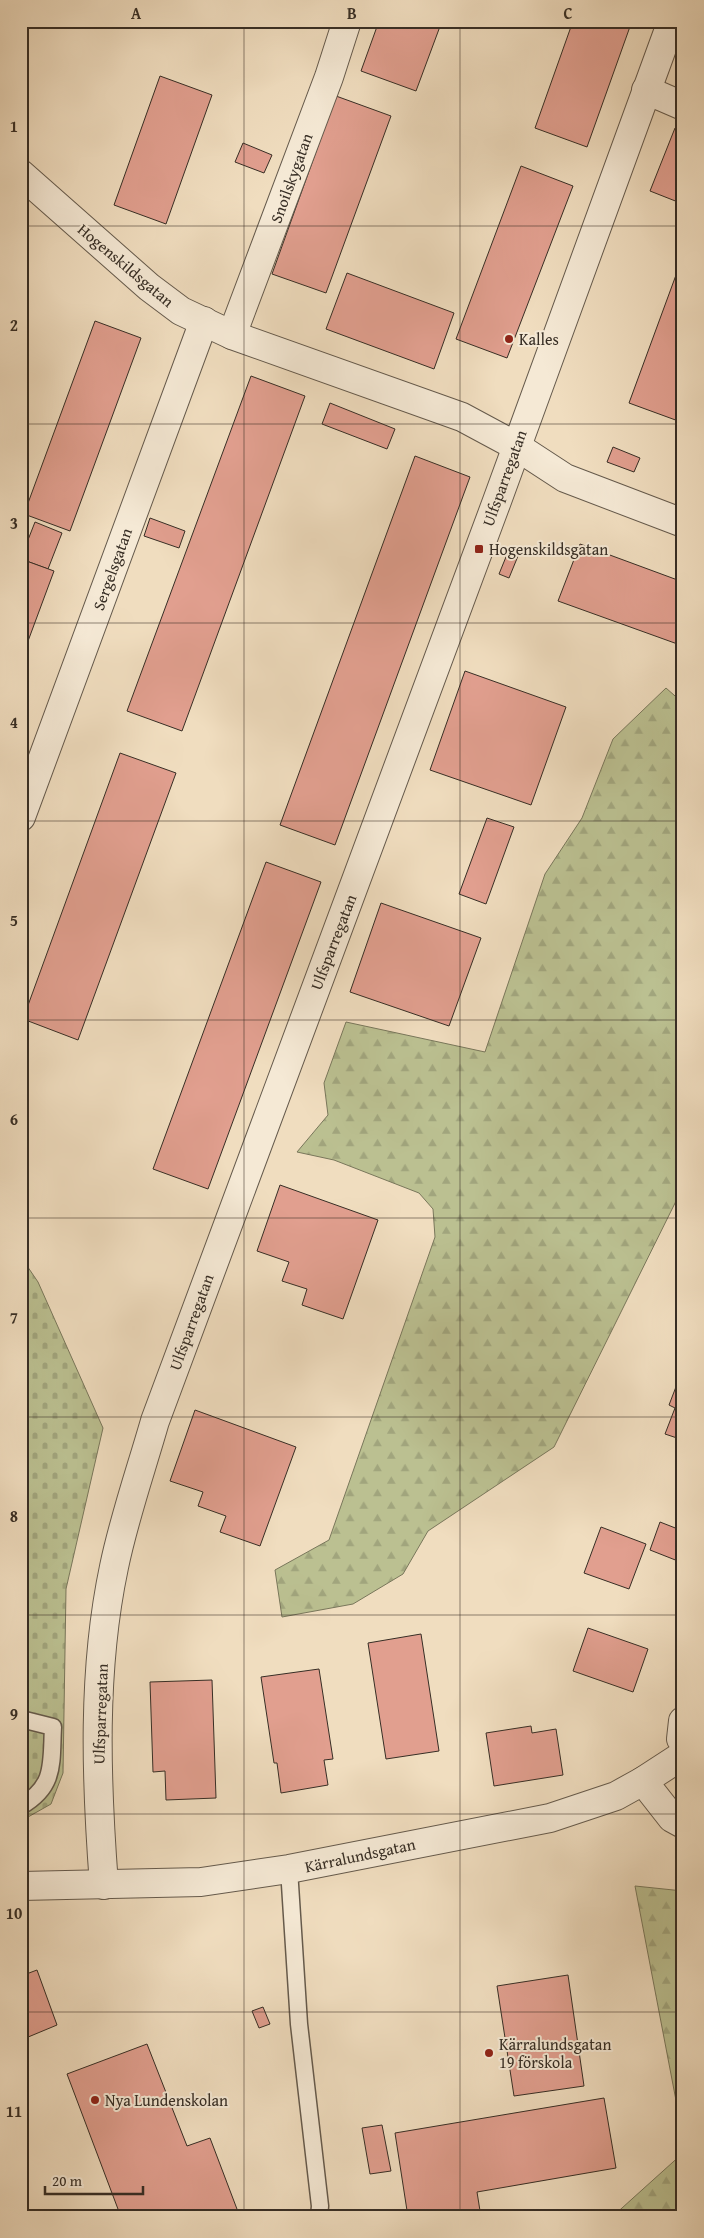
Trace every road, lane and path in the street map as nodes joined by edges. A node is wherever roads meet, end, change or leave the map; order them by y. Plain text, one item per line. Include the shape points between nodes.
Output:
1 (347, 21) edge
2 (672, 21) edge
3 (646, 90) junction
4 (683, 106) edge
5 (21, 174) edge
6 (204, 321) junction
7 (232, 334) junction
8 (516, 446) junction
9 (683, 523) edge
10 (21, 817) edge
11 (21, 1719) edge
12 (683, 1721) edge
13 (683, 1742) edge
14 (683, 1755) edge
15 (644, 1781) junction
16 (21, 1806) edge
17 (683, 1824) edge
18 (288, 1869) junction
19 (104, 1885) junction
20 (21, 1886) edge
21 (319, 2217) edge

1 - 7 street, Snoilskygatan
2 - 3 street, Ulfsparregatan
3 - 4 street
3 - 8 street, Ulfsparregatan
5 - 6 street, Hogenskildsgatan via 149,287 181,311
6 - 7 street, Hogenskildsgatan
6 - 10 street, Sergelsgatan
7 - 8 street, Hogenskildsgatan via 462,417
8 - 9 street, Hogenskildsgatan via 565,478
8 - 19 street, Ulfsparregatan via 258,1138 150,1440 114,1567 104,1625 97,1730
11 - 16 lane via 53,1727 49,1780 36,1797
12 - 13 street
14 - 15 street, Kärralundsgatan
15 - 17 street via 672,1818
15 - 18 street, Kärralundsgatan via 616,1796 550,1818
18 - 19 street, Kärralundsgatan via 201,1882
18 - 21 lane via 299,2024
19 - 20 street, Kärralundsgatan

